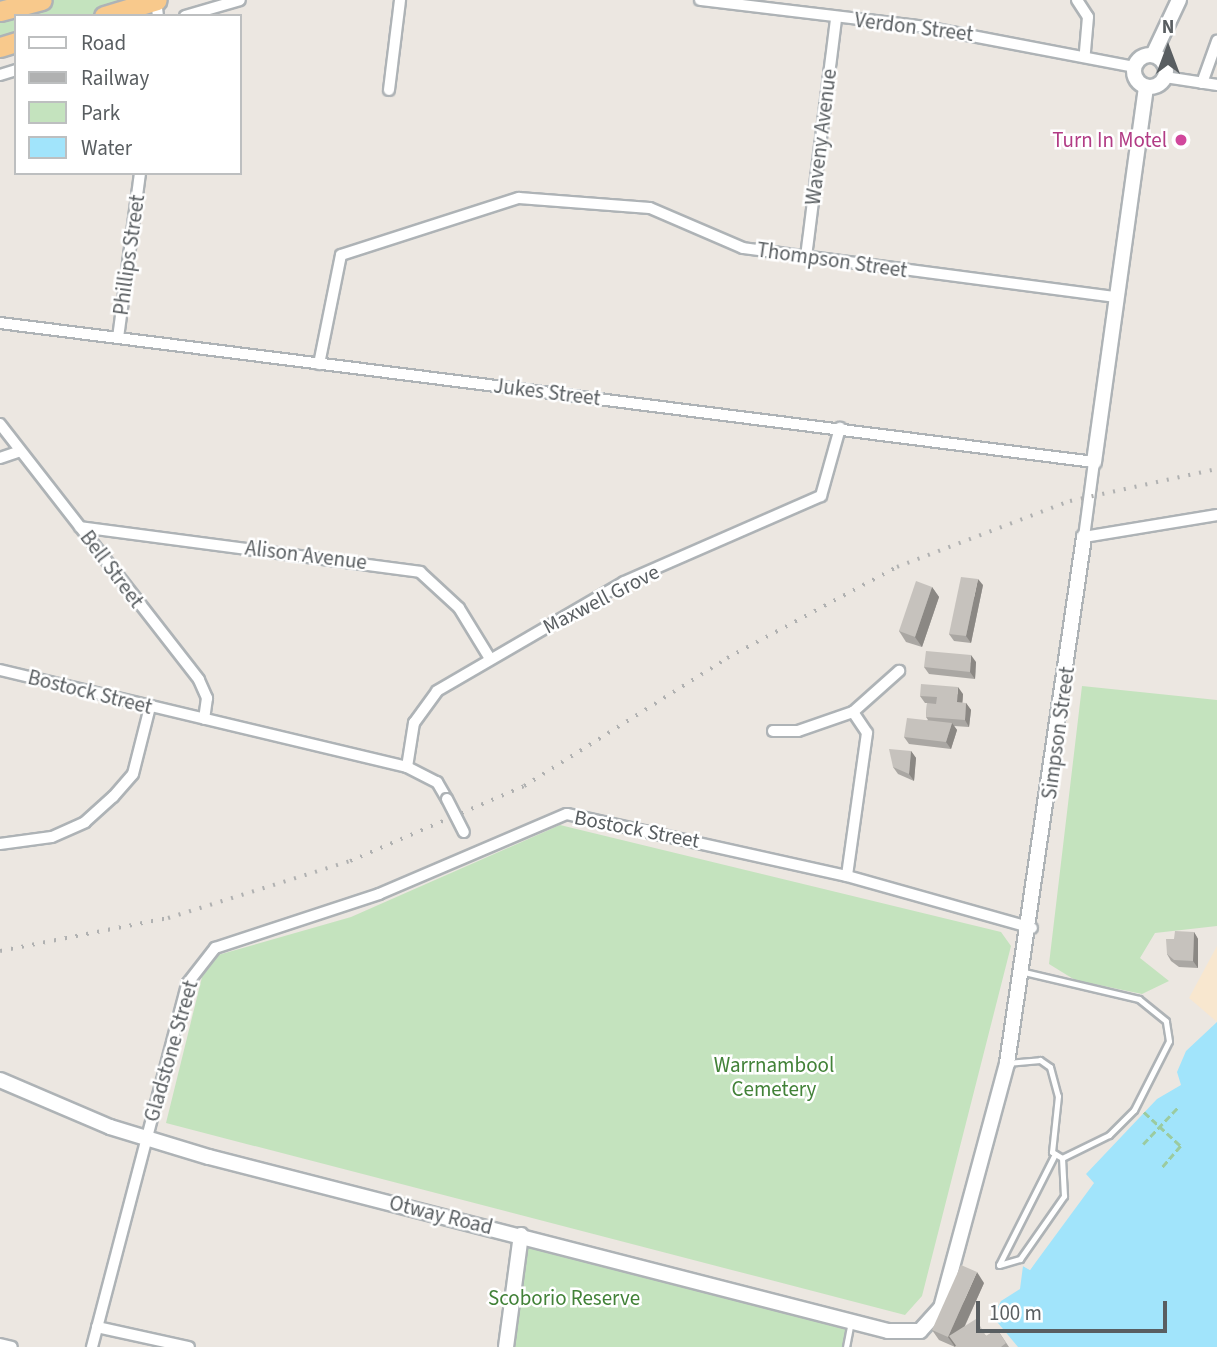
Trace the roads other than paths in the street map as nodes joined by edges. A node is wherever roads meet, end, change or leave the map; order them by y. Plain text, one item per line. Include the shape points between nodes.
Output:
1 (42, 0) edge
2 (157, 0) edge
3 (240, 0) edge
4 (400, 0) edge
5 (700, 0) edge
6 (1077, 0) edge
7 (1179, 0) edge
8 (0, 11) edge
9 (111, 14) edge
10 (192, 14) edge
11 (836, 18) junction
12 (1217, 41) edge
13 (1084, 55) junction
14 (1153, 55) junction
15 (1135, 67) junction
16 (1165, 77) junction
17 (1202, 83) junction
18 (1217, 85) edge
19 (1146, 87) junction
20 (389, 90) dead end
21 (140, 175) edge
22 (806, 257) junction
23 (1117, 297) junction
24 (0, 323) edge
25 (118, 338) junction
26 (319, 364) junction
27 (0, 424) edge
28 (839, 428) junction
29 (20, 451) junction
30 (0, 458) edge
31 (1094, 462) junction
32 (1217, 515) edge
33 (80, 527) junction
34 (1084, 537) junction
35 (489, 657) junction
36 (0, 670) edge
37 (899, 671) dead end
38 (150, 707) junction
39 (853, 712) junction
40 (204, 719) junction
41 (773, 731) dead end
42 (407, 767) junction
43 (0, 844) edge
44 (472, 849) junction
45 (847, 876) junction
46 (1032, 928) junction
47 (1024, 972) junction
48 (1007, 1063) junction
49 (0, 1080) edge
50 (146, 1139) junction
51 (1055, 1154) junction
52 (1062, 1158) junction
53 (522, 1235) junction
54 (851, 1322) junction
55 (97, 1327) junction
56 (888, 1331) joint
57 (0, 1344) edge
58 (12, 1347) edge
59 (92, 1347) edge
60 (189, 1347) edge
61 (506, 1347) edge
62 (846, 1347) edge

1 - 8 highway
2 - 9 highway
3 - 10 street
4 - 20 street
5 - 11 street, Verdon Street
6 - 13 street via 1088,17
7 - 14 street
11 - 13 street, Verdon Street
11 - 22 street, Waveny Avenue
12 - 17 street
13 - 15 street, Verdon Street
14 - 15 street
14 - 16 street via 1164,63
15 - 19 street
16 - 17 street
16 - 19 street
17 - 18 street
19 - 23 street, Simpson Street
21 - 25 street, Phillips Street
22 - 23 street, Thompson Street
22 - 26 street, Thompson Street via 743,248 650,208 519,198 341,255
23 - 31 street, Simpson Street
24 - 25 street, Jukes Street
25 - 26 street, Jukes Street
26 - 28 street, Jukes Street
27 - 29 street, Bell Street
28 - 31 street, Jukes Street
28 - 35 street, Maxwell Grove via 821,496 624,582
29 - 30 street
29 - 33 street, Bell Street
31 - 34 street, Simpson Street
32 - 34 street
33 - 35 street, Alison Avenue via 420,572 443,587
33 - 40 street, Bell Street via 199,680 207,698
34 - 46 street, Simpson Street
35 - 42 street, Maxwell Grove via 423,706
36 - 38 street, Bostock Street
37 - 39 street
38 - 40 street, Bostock Street
38 - 43 street via 133,774 113,797 85,822 52,836
39 - 41 street via 798,731
39 - 45 street via 867,733
40 - 42 street, Bostock Street
42 - 44 street, Bostock Street, bridge via 437,782
44 - 45 street, Bostock Street via 546,818 576,814
44 - 50 street, Gladstone Street via 379,894 215,948 187,984
45 - 46 street, Bostock Street
46 - 47 street, Simpson Street
47 - 48 street, Simpson Street
47 - 52 lane via 1139,999 1166,1021 1161,1064 1134,1110 1109,1135
48 - 51 lane via 1040,1060 1050,1067 1058,1096 1050,1138
48 - 56 street, Simpson Street via 941,1308 920,1331
49 - 50 street, Otway Road
50 - 53 street, Otway Road
50 - 55 street, Gladstone Street
51 - 52 lane
51 - 52 lane via 999,1265 1020,1259 1064,1196
53 - 54 street, Otway Road
53 - 61 street
54 - 56 street, Otway Road
54 - 62 lane
55 - 59 street, Gladstone Street
55 - 60 street
57 - 58 street

